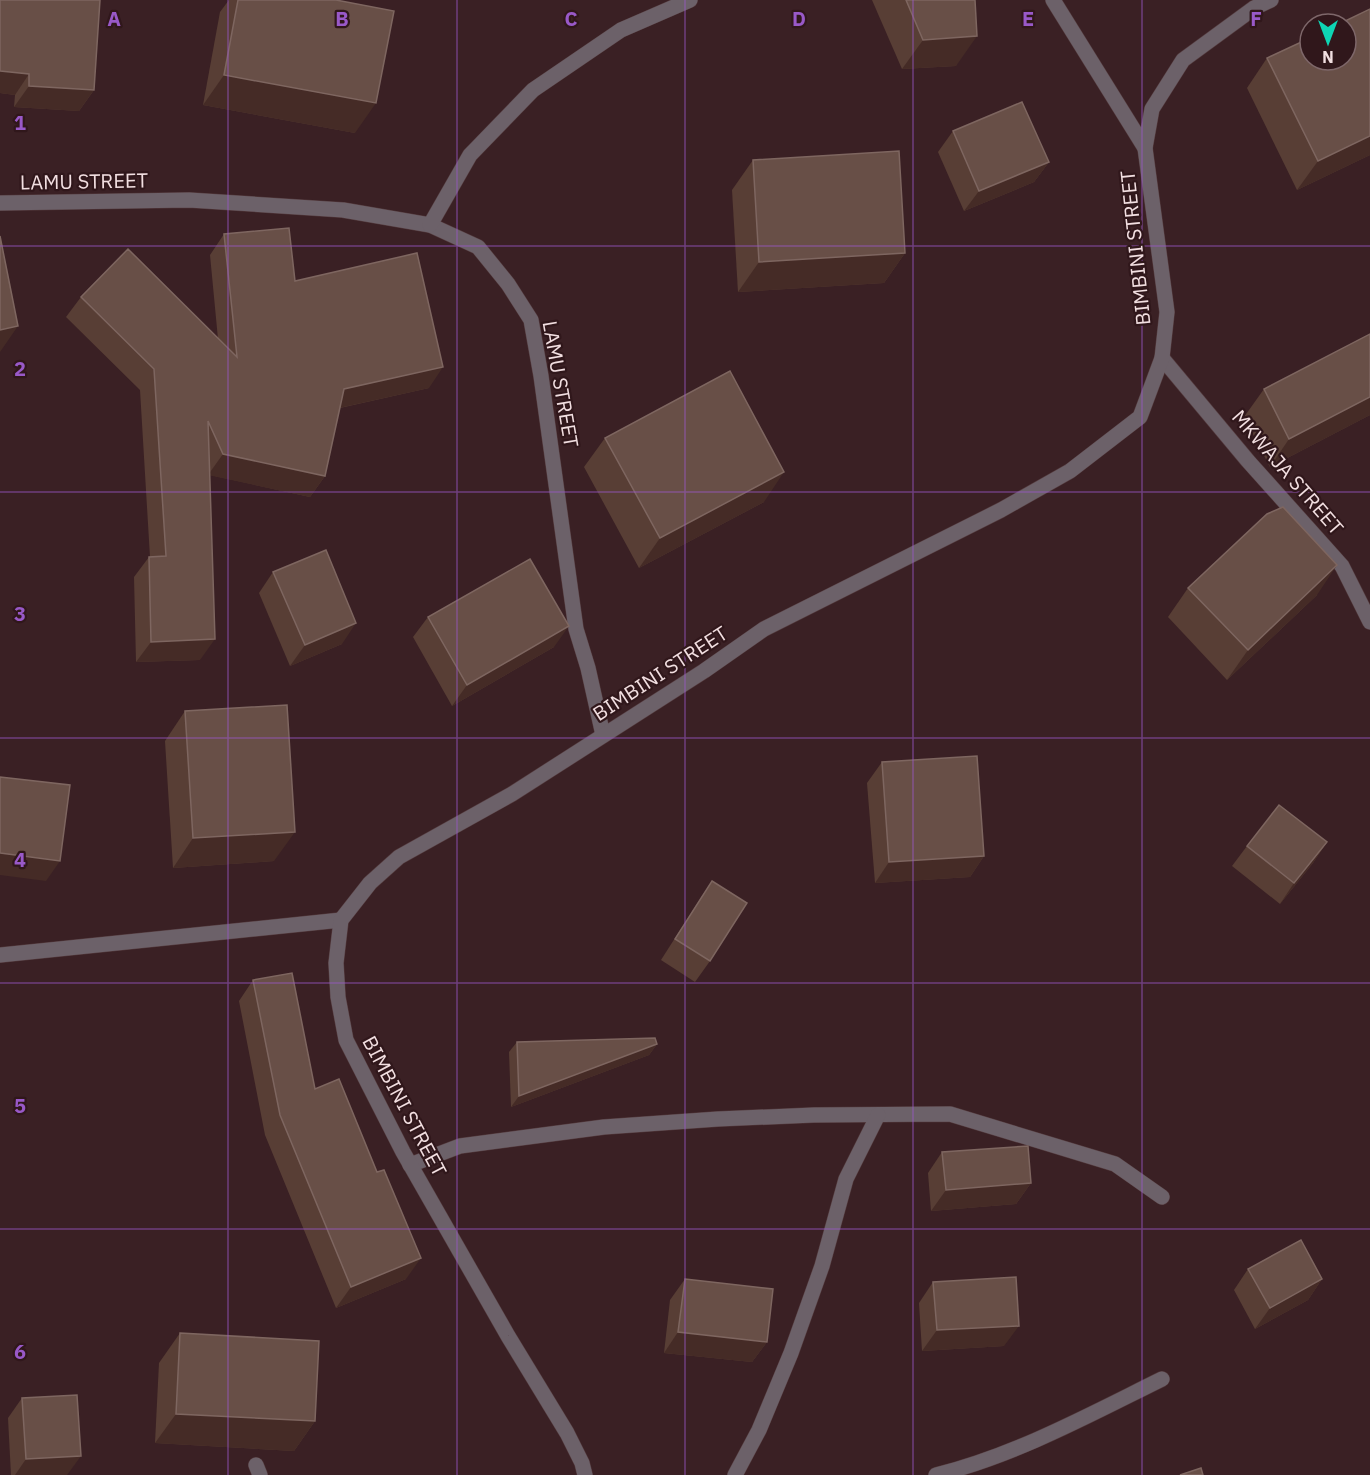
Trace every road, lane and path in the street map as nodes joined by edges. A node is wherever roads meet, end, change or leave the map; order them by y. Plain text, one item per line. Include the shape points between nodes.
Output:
1 (690, 0) edge
2 (1053, 0) edge
3 (1271, 0) edge
4 (1145, 148) junction
5 (0, 203) edge
6 (430, 225) junction
7 (1162, 358) junction
8 (1370, 622) edge
9 (603, 735) junction
10 (341, 920) junction
11 (0, 955) edge
12 (878, 1115) junction
13 (410, 1165) junction
14 (1162, 1197) dead end
15 (1162, 1379) dead end
16 (585, 1475) edge
17 (735, 1475) edge
18 (936, 1475) edge

1 - 6 street via 621,30 533,90 470,155
2 - 4 street
3 - 4 street, BIMBINI STREET via 1183,60 1152,109
4 - 7 street, BIMBINI STREET via 1167,312
5 - 6 street, LAMU STREET via 189,200 343,210
6 - 9 street, LAMU STREET via 478,247 531,320 576,629
7 - 8 street, MKWAJA STREET via 1342,566
7 - 9 street, BIMBINI STREET via 1140,417 1070,471 764,629
9 - 10 street, BIMBINI STREET via 512,794 399,857 370,883
10 - 11 street
10 - 13 street, BIMBINI STREET via 336,963 346,1040
12 - 13 street via 718,1119 604,1127 460,1146
12 - 14 street via 950,1114 1115,1164
12 - 17 street via 846,1179 822,1266 791,1353 759,1430
13 - 16 street, BIMBINI STREET via 567,1433
15 - 18 street via 1018,1448

